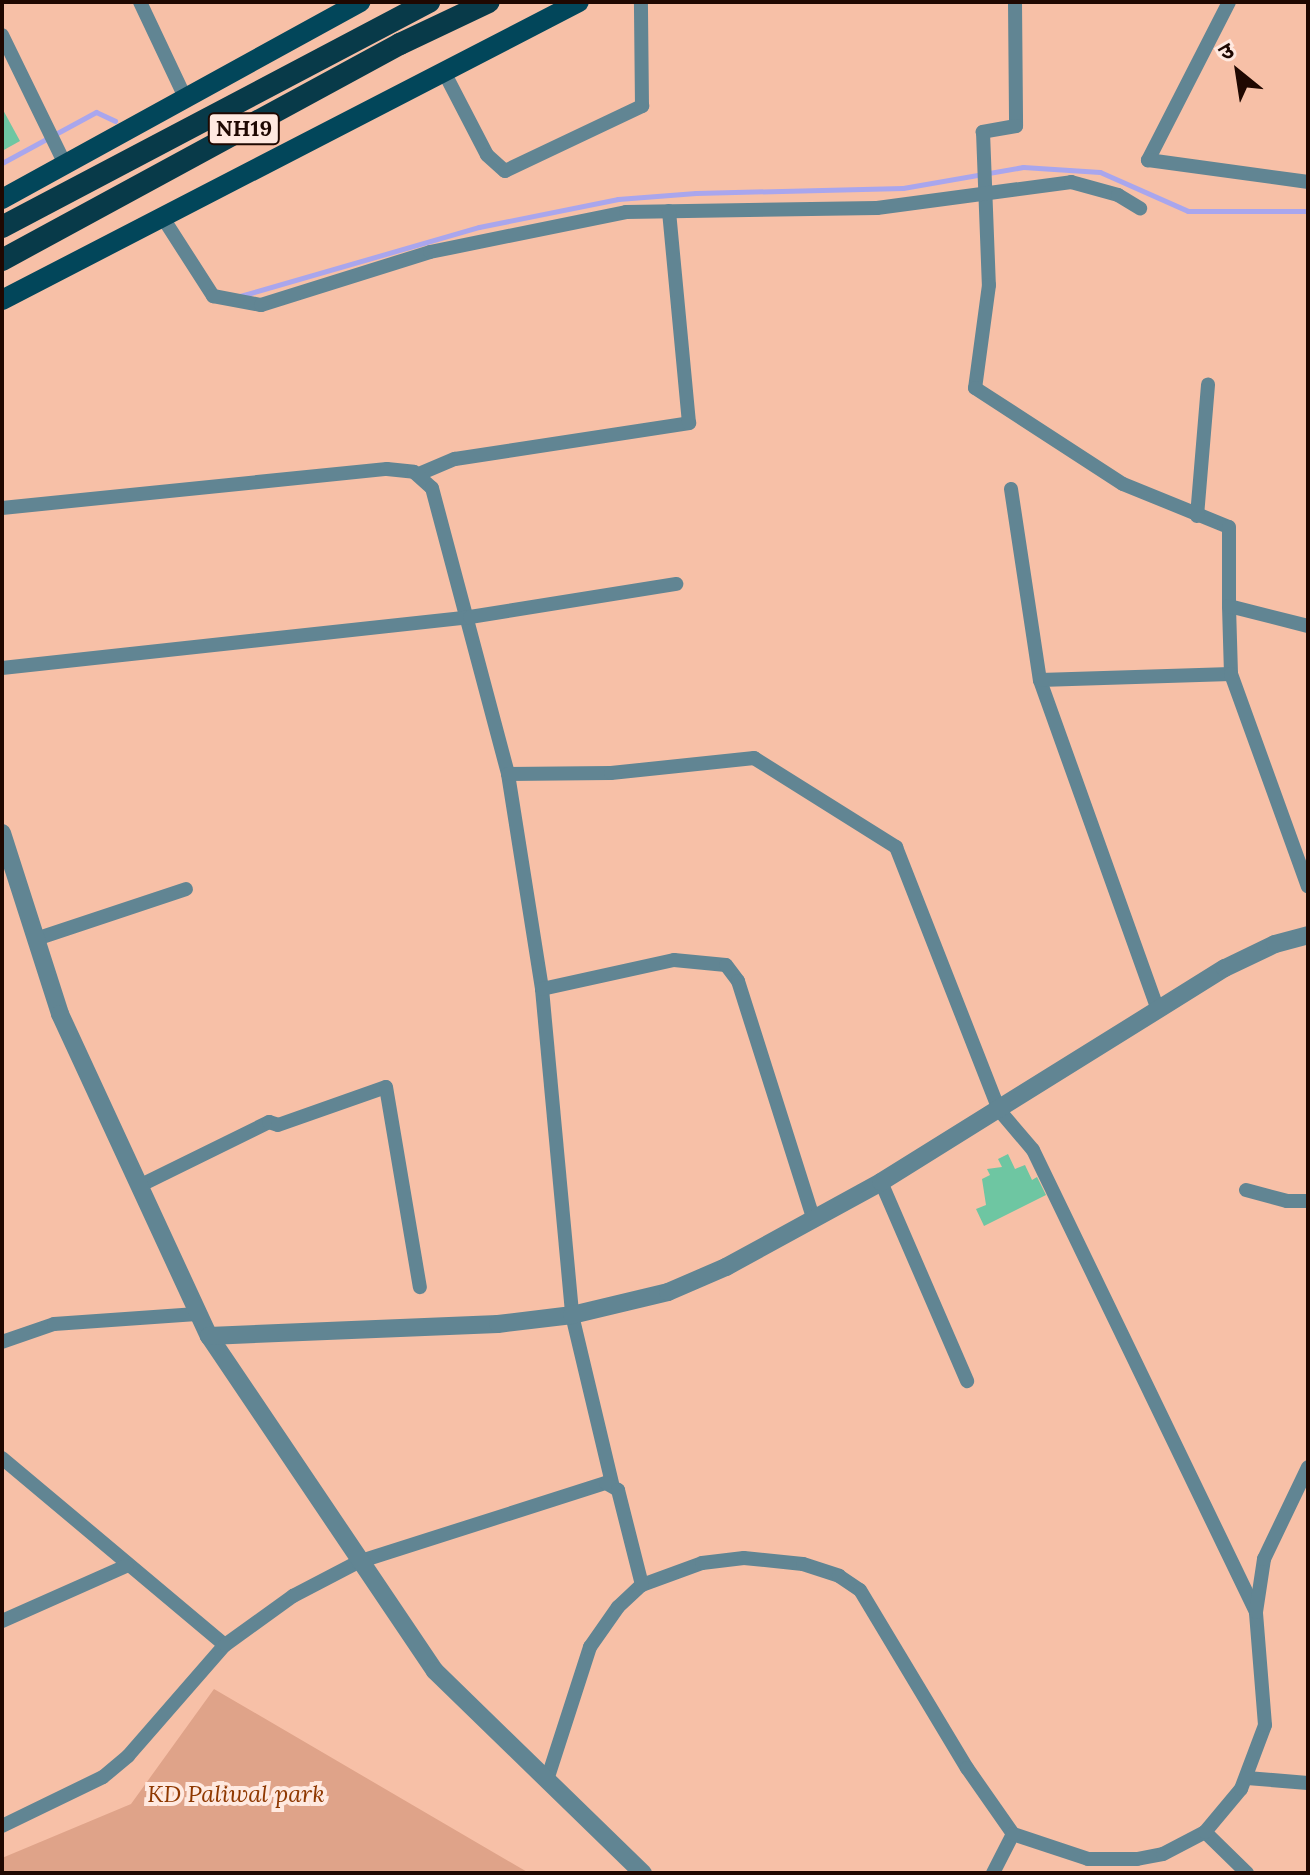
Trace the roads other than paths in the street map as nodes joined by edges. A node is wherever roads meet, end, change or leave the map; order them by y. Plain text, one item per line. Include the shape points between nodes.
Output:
1 (140, 2) edge
2 (360, 2) edge
3 (429, 2) edge
4 (489, 2) edge
5 (579, 2) edge
6 (641, 2) edge
7 (1015, 2) edge
8 (1229, 2) edge
9 (2, 35) edge
10 (444, 72) junction
11 (185, 97) junction
12 (65, 164) junction
13 (1308, 182) edge
14 (986, 186) junction
15 (2, 199) edge
16 (1140, 208) dead end
17 (669, 211) junction
18 (163, 218) junction
19 (2, 227) edge
20 (2, 260) edge
21 (2, 300) edge
22 (1208, 384) dead end
23 (419, 474) junction
24 (1011, 489) dead end
25 (2, 508) edge
26 (1197, 516) junction
27 (676, 584) dead end
28 (1229, 606) junction
29 (470, 617) junction
30 (1308, 626) edge
31 (2, 668) edge
32 (1231, 674) junction
33 (1040, 680) junction
34 (508, 774) junction
35 (2, 833) edge
36 (1308, 887) edge
37 (186, 889) dead end
38 (1308, 935) edge
39 (36, 939) junction
40 (542, 989) junction
41 (1158, 1010) junction
42 (999, 1110) junction
43 (881, 1182) junction
44 (139, 1186) junction
45 (1246, 1190) dead end
46 (1308, 1201) edge
47 (813, 1217) junction
48 (420, 1287) dead end
49 (197, 1314) junction
50 (572, 1315) junction
51 (209, 1336) junction
52 (2, 1342) edge
53 (967, 1381) dead end
54 (2, 1458) edge
55 (1308, 1467) edge
56 (612, 1483) junction
57 (358, 1562) junction
58 (126, 1566) junction
59 (642, 1585) junction
60 (1256, 1612) junction
61 (2, 1621) edge
62 (225, 1645) junction
63 (1247, 1778) junction
64 (547, 1780) junction
65 (1308, 1783) edge
66 (2, 1826) edge
67 (1205, 1832) junction
68 (1013, 1834) junction
69 (643, 1873) edge
70 (993, 1873) edge
71 (1247, 1873) edge

1 - 11 street
2 - 11 main road
3 - 19 highway, NH19
4 - 20 highway, NH19 via 400,44
5 - 10 main road
6 - 10 street via 642,106 505,171 487,155
7 - 14 street via 1016,126 984,129
8 - 13 street via 1148,160
9 - 12 street
10 - 18 main road
11 - 12 main road
12 - 15 main road
14 - 16 street via 1071,182 1118,195
14 - 17 street via 877,208
14 - 26 street via 989,285 976,391 1123,484
17 - 18 street via 626,212 519,230 261,305 213,296
17 - 23 street via 689,423 455,459
18 - 21 main road
22 - 26 street
23 - 25 street via 387,469
23 - 29 street via 439,502
24 - 33 street
26 - 28 street via 1229,527
27 - 29 street
28 - 30 street
28 - 32 street
29 - 31 street
29 - 34 street
32 - 33 street
32 - 36 street
33 - 41 street
34 - 40 street
34 - 42 street via 611,773 754,758 892,843
35 - 39 street
37 - 39 street
38 - 41 street via 1225,968
39 - 44 street via 60,1014
40 - 47 street via 674,960 726,965 738,981
40 - 50 street
41 - 42 street
42 - 43 street
42 - 60 street via 1033,1150
43 - 47 street
43 - 53 street
44 - 48 street via 269,1122 278,1125 386,1087
44 - 49 street
45 - 46 street
47 - 50 street via 692,1282
49 - 51 street
49 - 52 street via 54,1324
50 - 51 street via 498,1324
50 - 56 street
51 - 57 street
54 - 58 street
55 - 60 street via 1264,1559
56 - 57 street
56 - 59 street via 629,1526
57 - 62 street via 293,1596
57 - 64 street via 435,1671
58 - 61 street
58 - 62 street
59 - 64 street via 618,1607 590,1647
59 - 68 street via 673,1571 744,1558 803,1564 839,1576 860,1590
60 - 63 street via 1265,1725
62 - 66 street via 112,1770 68,1798
63 - 65 street
63 - 67 street
64 - 69 street
67 - 68 street via 1163,1854 1109,1860 1088,1859
67 - 71 street
68 - 70 street

